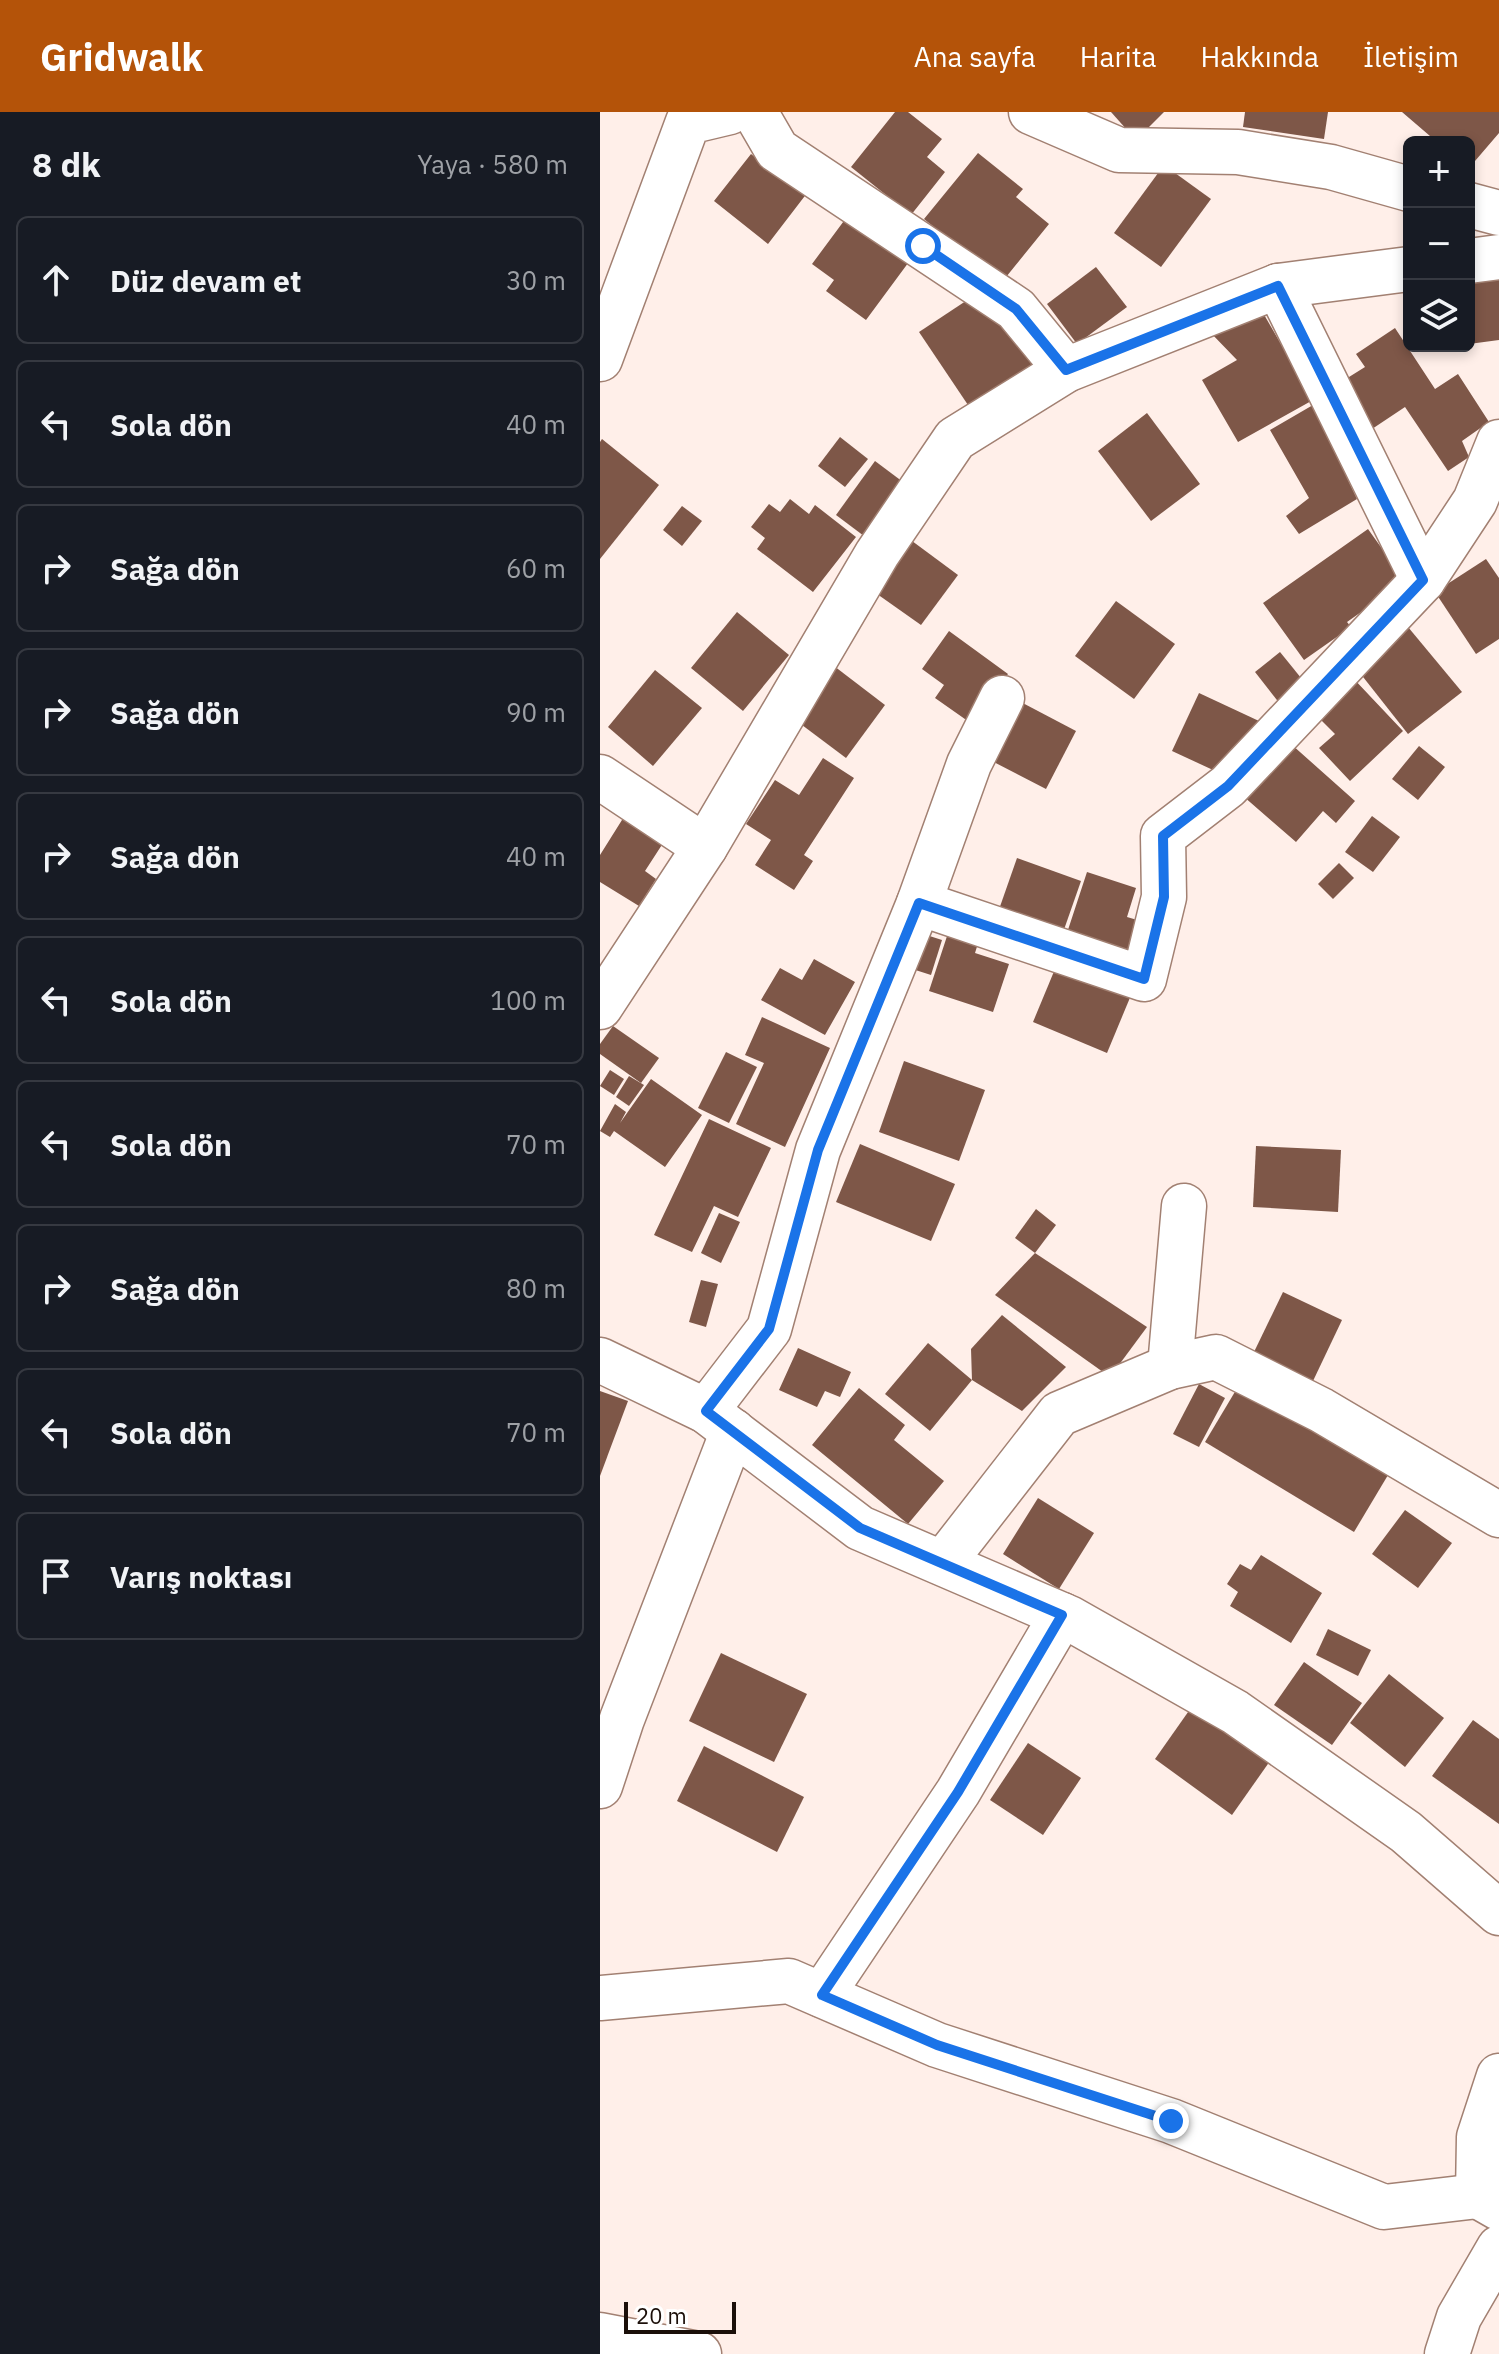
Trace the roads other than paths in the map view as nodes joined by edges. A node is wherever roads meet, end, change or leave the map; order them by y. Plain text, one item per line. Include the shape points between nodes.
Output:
1 (730, 112) edge
2 (755, 112) edge
3 (1031, 112) edge
4 (1403, 187) edge
5 (1475, 207) edge
6 (1499, 213) edge
7 (1499, 257) edge
8 (1475, 260) edge
9 (1403, 270) edge
10 (1278, 286) junction
11 (600, 359) edge
12 (1066, 370) junction
13 (1499, 442) edge
14 (1423, 580) junction
15 (1002, 698) dead end
16 (600, 777) edge
17 (705, 847) junction
18 (919, 903) junction
19 (600, 1007) edge
20 (1184, 1206) dead end
21 (600, 1360) edge
22 (1170, 1367) junction
23 (719, 1421) junction
24 (1499, 1515) edge
25 (943, 1563) junction
26 (1062, 1615) junction
27 (600, 1786) edge
28 (1499, 1913) edge
29 (822, 1995) junction
30 (600, 1998) edge
31 (1499, 2076) edge
32 (1489, 2202) edge
33 (1499, 2248) edge
34 (600, 2335) edge
35 (699, 2354) edge
36 (1447, 2354) edge

1 - 11 street via 688,122
2 - 12 street via 777,150 1016,309
3 - 4 street via 1119,150 1238,152 1331,167
5 - 6 street
7 - 8 street
9 - 10 street
10 - 12 street
10 - 14 street
12 - 17 street via 955,439 877,554
13 - 14 street via 1475,501
14 - 18 street via 1228,786 1163,836 1164,897 1144,979
15 - 18 street via 969,764
16 - 17 street
17 - 19 street
18 - 23 street via 818,1150 769,1329
20 - 22 street
21 - 23 street
22 - 24 street via 1216,1357 1321,1410
22 - 25 street via 1059,1414
23 - 25 street via 860,1528
23 - 27 street
25 - 26 street
26 - 28 street via 1235,1712 1406,1832
26 - 29 street via 958,1792
29 - 30 street via 789,1981
29 - 32 street via 937,2045 1171,2121 1384,2207
31 - 32 street via 1479,2137
33 - 36 street via 1459,2317
34 - 35 street

